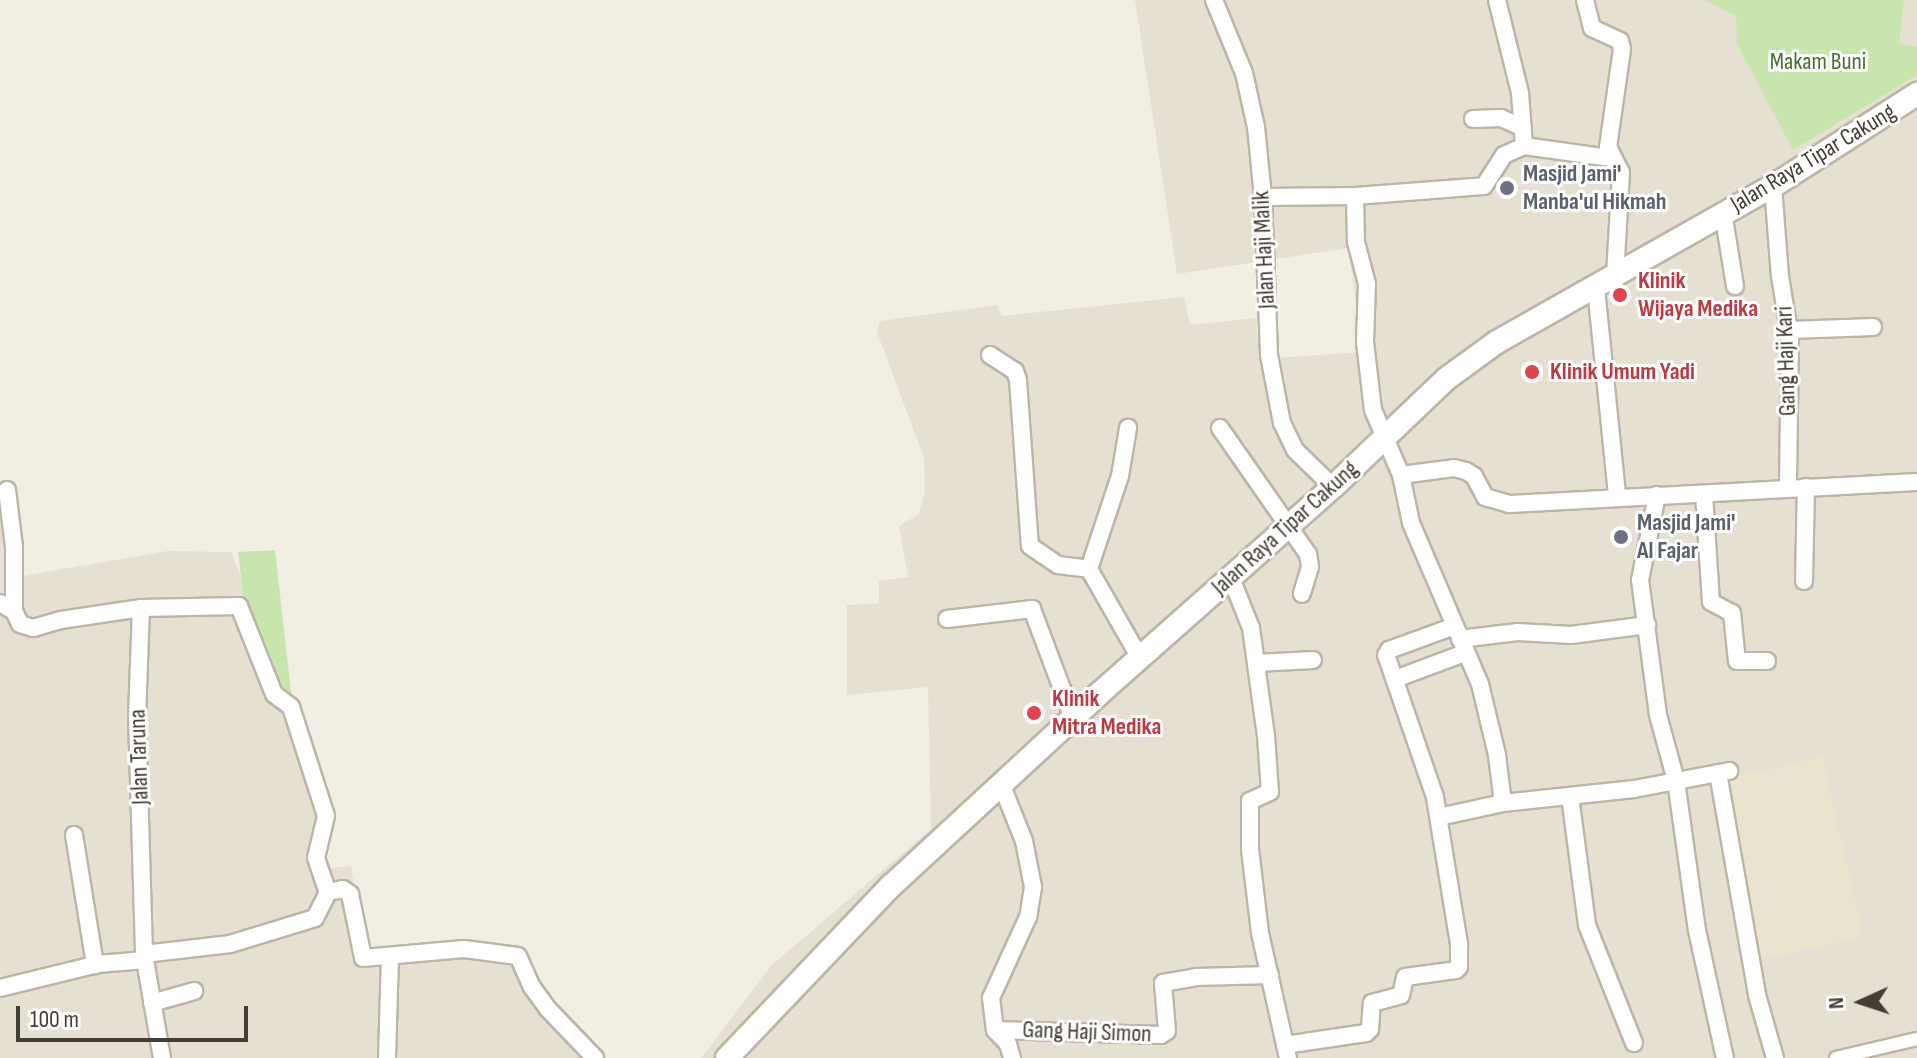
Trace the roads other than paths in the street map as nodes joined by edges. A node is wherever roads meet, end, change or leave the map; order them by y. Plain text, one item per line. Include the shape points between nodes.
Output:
1 (1214, 0) edge
2 (1497, 0) edge
3 (1585, 0) edge
4 (1917, 94) edge
5 (1473, 119) dead end
6 (1524, 137) junction
7 (1611, 158) junction
8 (1773, 186) junction
9 (1355, 196) junction
10 (1263, 197) junction
11 (1723, 212) junction
12 (1606, 282) junction
13 (1735, 286) dead end
14 (1873, 327) dead end
15 (1789, 330) junction
16 (990, 355) dead end
17 (1128, 428) dead end
18 (1220, 428) dead end
19 (1384, 436) junction
20 (1401, 475) junction
21 (1917, 482) edge
22 (1333, 487) junction
23 (1806, 487) junction
24 (1788, 488) junction
25 (7, 490) dead end
26 (1704, 494) junction
27 (1657, 495) junction
28 (1617, 496) junction
29 (1289, 527) junction
30 (1089, 569) junction
31 (1231, 578) junction
32 (1804, 581) dead end
33 (1302, 594) dead end
34 (7, 607) edge
35 (141, 608) junction
36 (947, 619) dead end
37 (1647, 625) junction
38 (1460, 639) junction
39 (1140, 658) junction
40 (1313, 660) dead end
41 (1767, 661) dead end
42 (1256, 663) junction
43 (1395, 679) junction
44 (1073, 718) junction
45 (1676, 781) junction
46 (1002, 786) junction
47 (1570, 796) junction
48 (1503, 803) junction
49 (1439, 817) junction
50 (74, 835) dead end
51 (328, 892) junction
52 (145, 957) junction
53 (390, 958) junction
54 (95, 965) junction
55 (1270, 975) junction
56 (0, 988) edge
57 (194, 991) dead end
58 (152, 1003) junction
59 (995, 1030) junction
60 (1917, 1039) edge
61 (1634, 1043) dead end
62 (1287, 1051) edge
63 (162, 1058) edge
64 (387, 1058) edge
65 (595, 1058) edge
66 (727, 1058) edge
67 (1012, 1058) edge
68 (1725, 1058) edge
69 (1775, 1058) edge
70 (1836, 1058) edge

1 - 10 street, Jalan Haji Malik via 1250,93
2 - 6 street via 1520,93
3 - 7 street via 1592,28 1620,41 1622,49 1608,147
4 - 8 street, Jalan Raya Tipar Cakung
5 - 6 street via 1501,118
6 - 7 street
6 - 9 street via 1504,155 1484,186
7 - 12 street via 1621,172
8 - 11 street, Jalan Raya Tipar Cakung
8 - 15 street, Gang Haji Kari
9 - 10 street
9 - 19 street via 1356,242 1367,284 1370,390
10 - 22 street, Jalan Haji Malik via 1269,355 1282,423 1295,450
11 - 12 street, Jalan Raya Tipar Cakung
11 - 13 street
12 - 19 street, Jalan Raya Tipar Cakung via 1497,342 1446,379
12 - 28 street
14 - 15 street
15 - 24 street, Gang Haji Kari
16 - 30 street via 1017,376 1030,546 1058,565
17 - 30 street via 1120,476
18 - 29 street
19 - 20 street
19 - 22 street, Jalan Raya Tipar Cakung
20 - 28 street via 1466,471 1485,497 1500,503
20 - 38 street via 1411,523
21 - 23 street
22 - 29 street, Jalan Raya Tipar Cakung
23 - 24 street
23 - 32 street
24 - 26 street
25 - 34 street via 14,547
26 - 27 street
26 - 41 street via 1711,602 1732,613 1737,661
27 - 28 street
27 - 37 street via 1640,566
29 - 31 street, Jalan Raya Tipar Cakung
29 - 33 street via 1310,560
30 - 39 street
31 - 39 street, Jalan Raya Tipar Cakung
31 - 42 street via 1249,620
34 - 35 street via 20,624 33,628
35 - 51 street via 239,606 274,694 291,707 326,816 316,858
35 - 52 street, Jalan Taruna via 137,716
36 - 44 street via 1032,609
37 - 38 street via 1571,635 1518,632
37 - 45 street via 1658,715
38 - 43 street
38 - 43 street via 1389,650
38 - 48 street via 1480,684
39 - 44 street, Jalan Raya Tipar Cakung
40 - 42 street
42 - 55 street via 1270,789 1268,795 1250,801 1250,849
43 - 49 street
44 - 46 street, Jalan Raya Tipar Cakung
45 - 47 street
45 - 68 street via 1697,930
45 - 69 street via 1724,772 1757,995
46 - 59 street via 1024,841 1033,887 1028,917 991,998
46 - 66 street, Jalan Raya Tipar Cakung via 881,896
47 - 48 street
47 - 61 street via 1587,925
48 - 49 street
49 - 62 street via 1459,967 1405,977 1401,995 1372,1003 1366,1033
50 - 54 street
51 - 52 street via 315,918 230,944
51 - 53 street via 343,889 350,894 363,958
52 - 54 street
52 - 58 street, Jalan Taruna
53 - 64 street
53 - 65 street via 464,949 518,956 548,1009
54 - 56 street
55 - 59 street, Gang Haji Simon via 1163,983 1167,1031 1161,1035
55 - 62 street
57 - 58 street
58 - 63 street, Jalan Taruna
59 - 67 street
60 - 70 street

